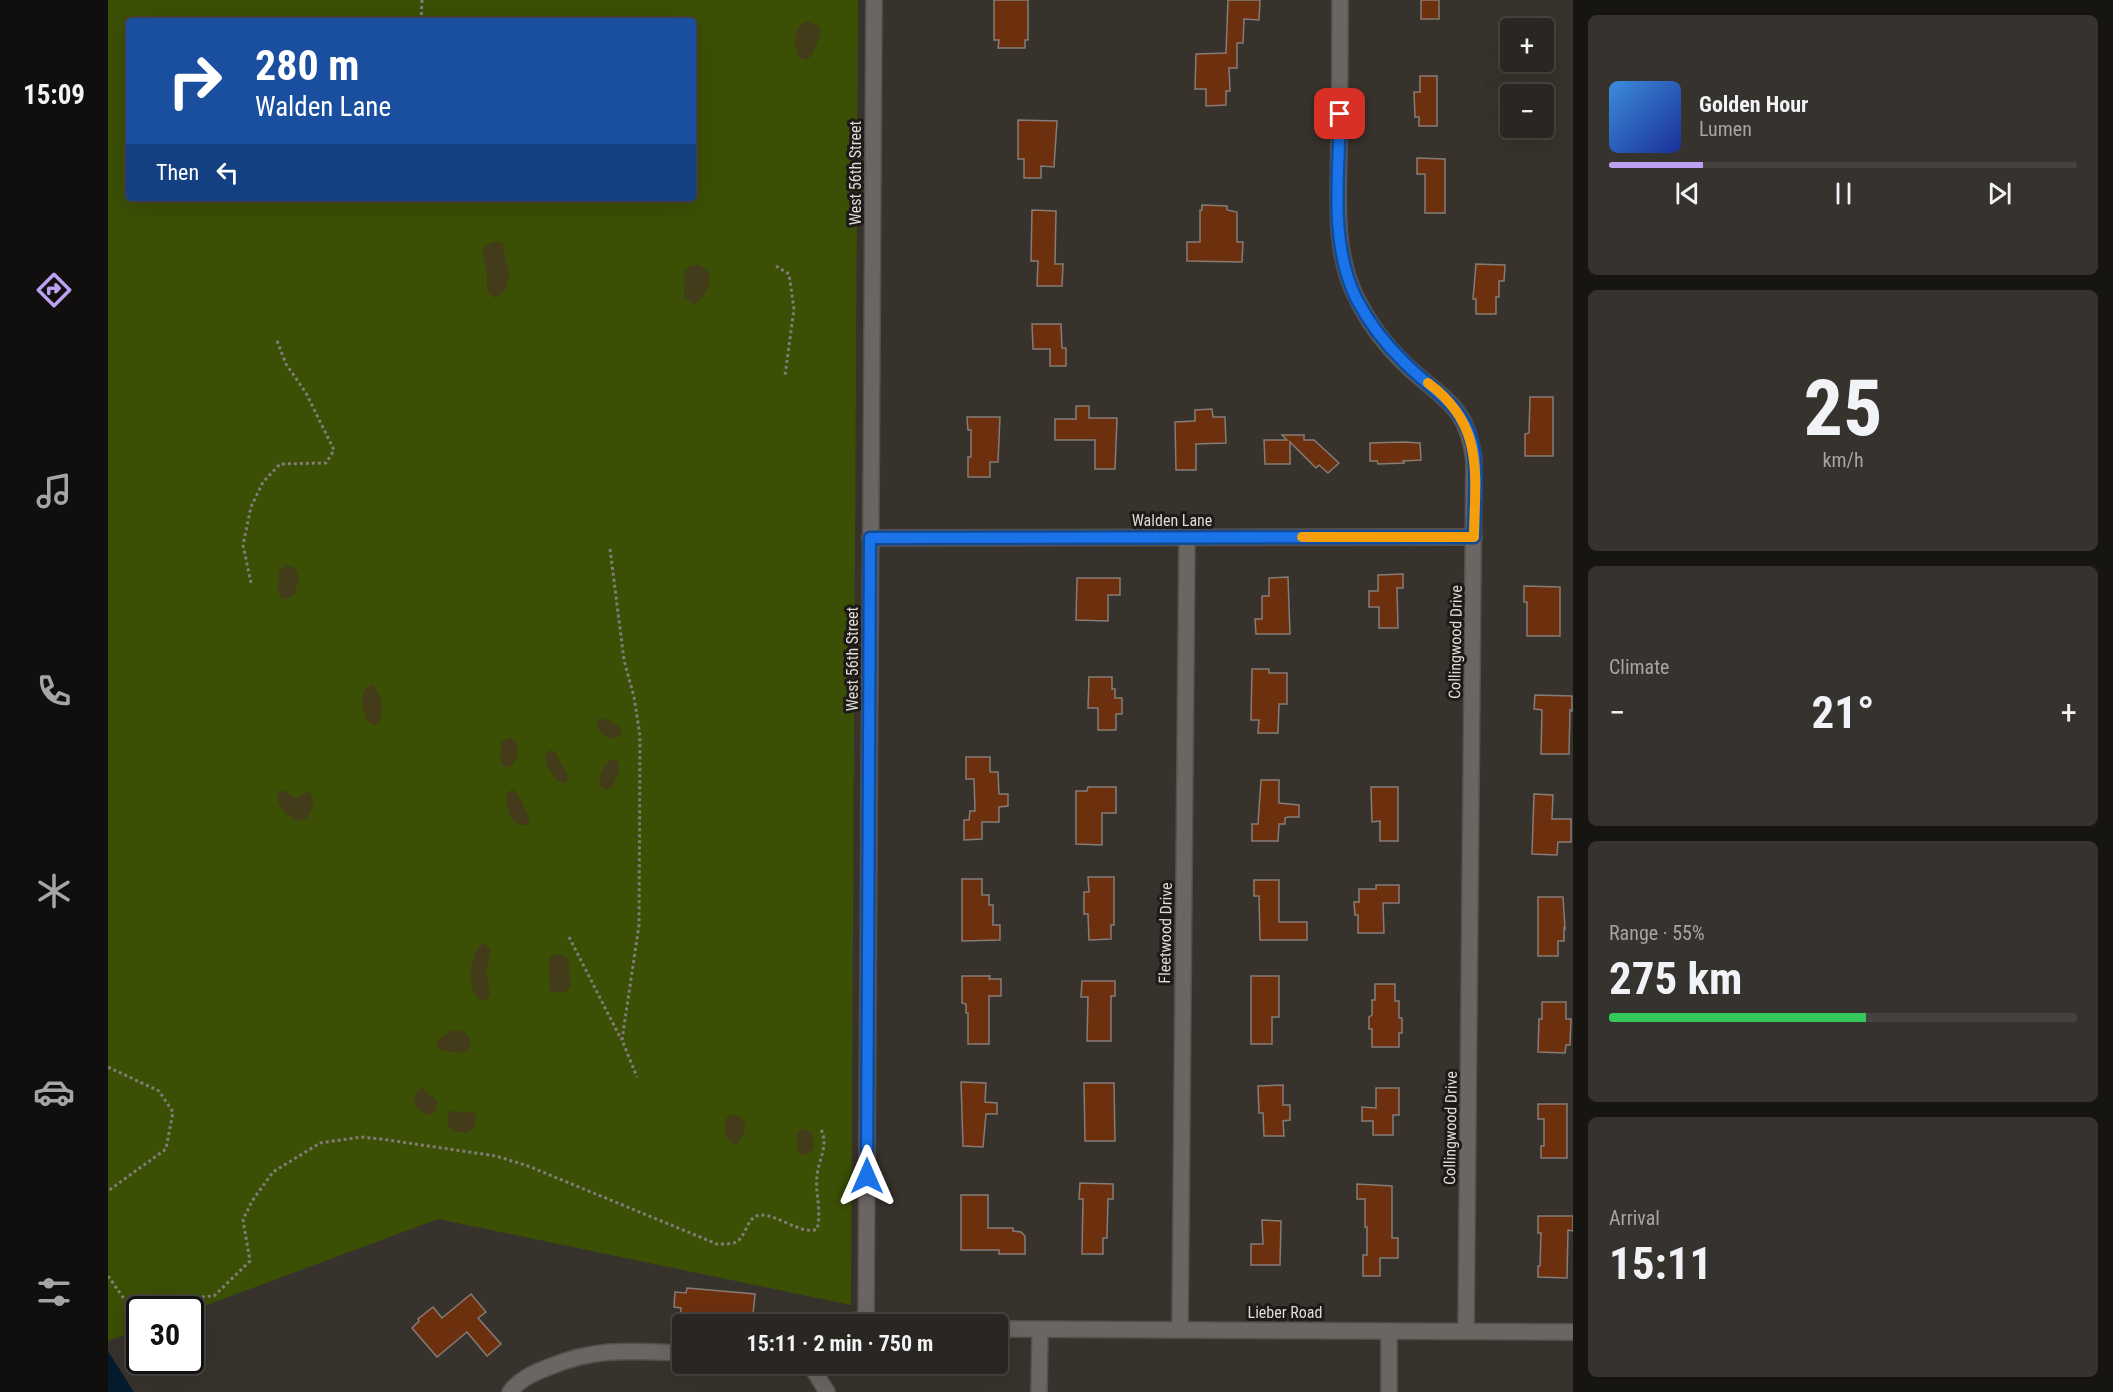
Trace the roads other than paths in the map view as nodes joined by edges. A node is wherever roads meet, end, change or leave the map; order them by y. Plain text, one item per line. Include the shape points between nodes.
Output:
1 (874, 0) edge
2 (1341, 0) edge
3 (1474, 537) junction
4 (870, 538) junction
5 (1187, 538) junction
6 (866, 1314) edge
7 (1008, 1329) edge
8 (1040, 1330) junction
9 (1180, 1330) junction
10 (1389, 1331) junction
11 (1466, 1331) junction
12 (1573, 1332) edge
13 (672, 1353) edge
14 (816, 1374) edge
15 (510, 1392) edge
16 (827, 1392) edge
17 (1039, 1392) edge
18 (1389, 1392) edge

1 - 4 street, West 56th Street
2 - 3 street, Collingwood Drive via 1339,228 1346,269 1355,295 1376,331 1405,364 1450,401 1468,432 1474,460
3 - 5 street, Walden Lane
3 - 11 street, Collingwood Drive
4 - 5 street, Walden Lane
4 - 6 street, West 56th Street
5 - 9 street, Fleetwood Drive
7 - 8 street, Lieber Road
8 - 9 street, Lieber Road
8 - 17 street
9 - 10 street, Lieber Road
10 - 11 street, Lieber Road
10 - 18 street
11 - 12 street, Lieber Road
13 - 15 street via 617,1351 583,1355 527,1376
14 - 16 street

